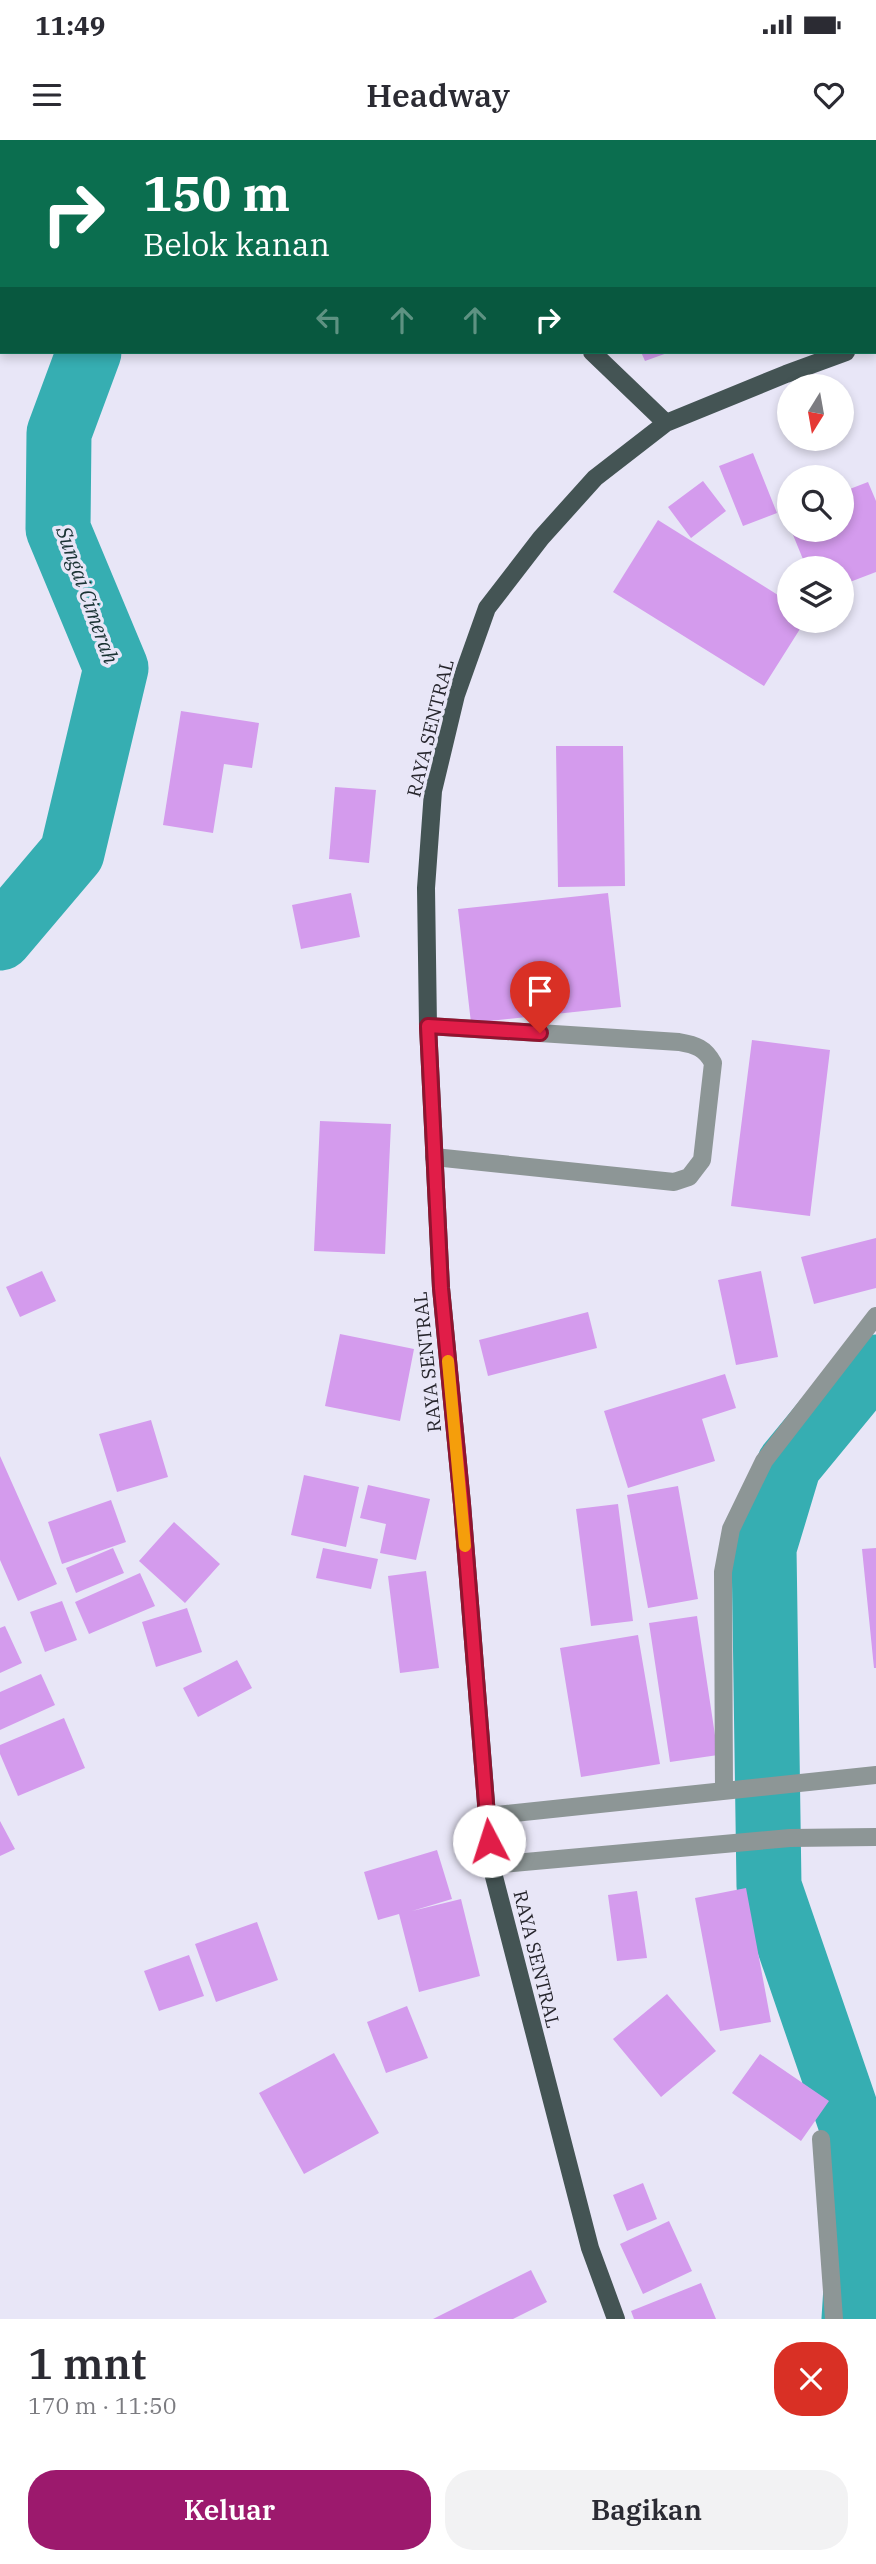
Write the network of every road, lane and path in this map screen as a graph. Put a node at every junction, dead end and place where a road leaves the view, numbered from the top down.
1 (594, 354) edge
2 (841, 354) edge
3 (666, 424) junction
4 (428, 1026) junction
5 (434, 1157) junction
6 (876, 1316) edge
7 (876, 1774) edge
8 (724, 1791) junction
9 (486, 1816) junction
10 (876, 1837) edge
11 (491, 1865) junction
12 (821, 2139) dead end
13 (615, 2319) edge
14 (834, 2319) edge

1 - 3 main road
2 - 3 main road, RAYA SENTRAL
3 - 4 main road, RAYA SENTRAL
4 - 5 main road, RAYA SENTRAL
4 - 5 street
5 - 9 main road, RAYA SENTRAL
6 - 8 street
7 - 8 street
8 - 9 street
9 - 11 main road, RAYA SENTRAL
10 - 11 street
11 - 13 main road, RAYA SENTRAL
12 - 14 street

